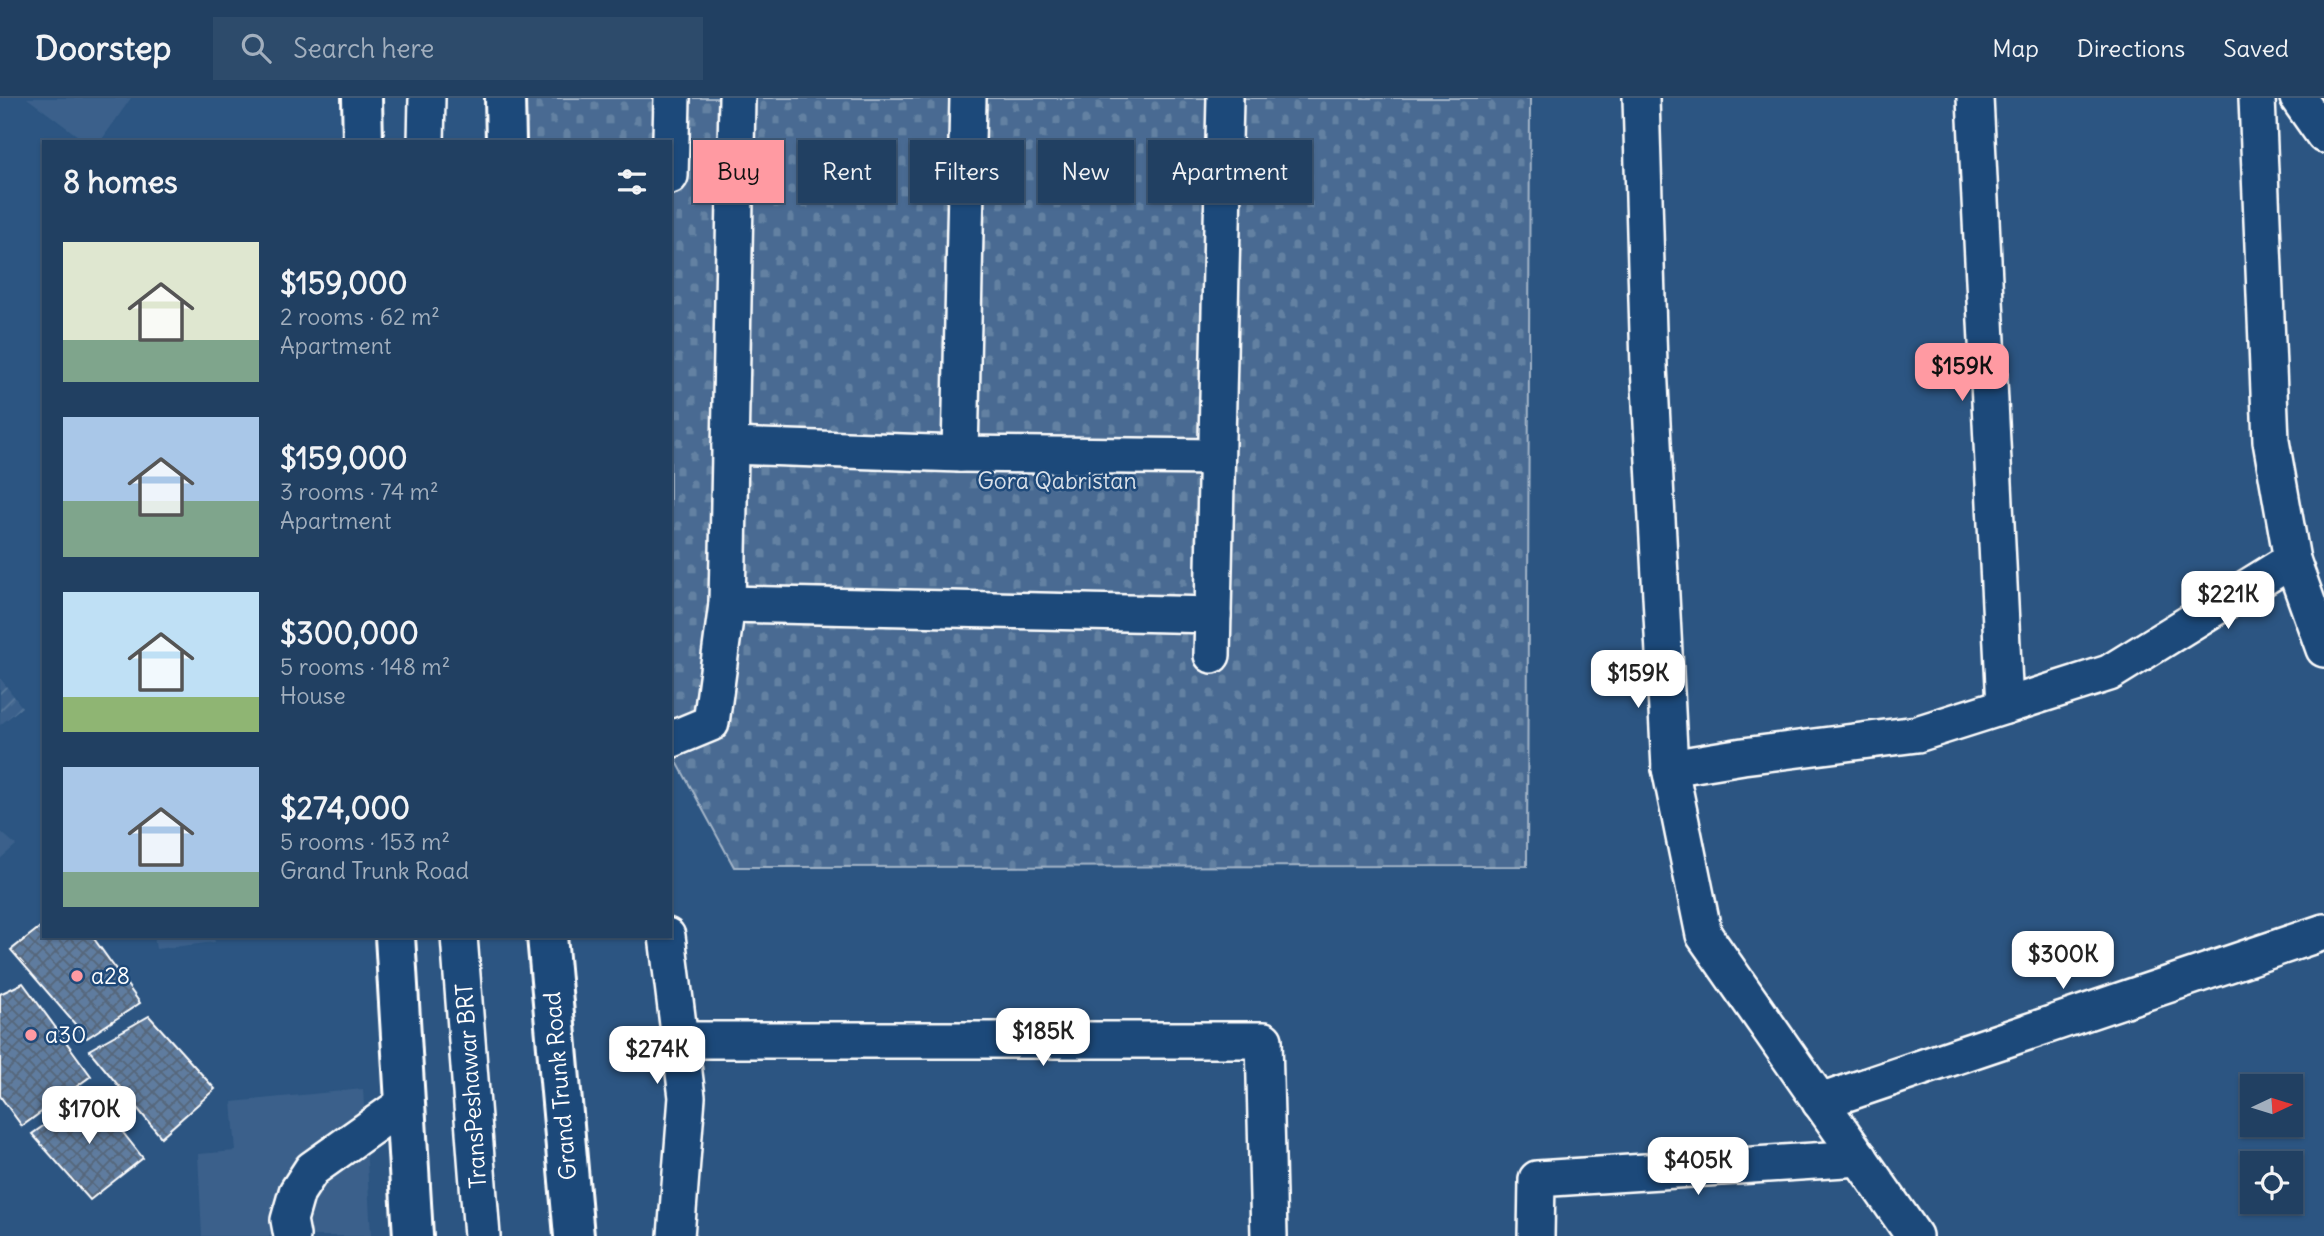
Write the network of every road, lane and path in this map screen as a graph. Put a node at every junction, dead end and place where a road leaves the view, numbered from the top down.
1 (362, 98) edge
2 (427, 98) edge
3 (505, 98) edge
4 (672, 98) edge
5 (737, 98) edge
6 (968, 98) edge
7 (1225, 98) edge
8 (1642, 98) edge
9 (1975, 98) edge
10 (2257, 98) edge
11 (2298, 98) edge
12 (2324, 135) edge
13 (363, 140) edge
14 (426, 140) edge
15 (506, 140) edge
16 (671, 140) edge
17 (730, 446) junction
18 (960, 454) junction
19 (1216, 457) junction
20 (2292, 561) junction
21 (727, 604) junction
22 (1213, 615) junction
23 (2324, 649) edge
24 (1212, 655) dead end
25 (2005, 706) junction
26 (672, 739) edge
27 (1670, 768) junction
28 (2324, 932) edge
29 (395, 938) edge
30 (459, 938) edge
31 (547, 938) edge
32 (667, 938) edge
33 (680, 1040) junction
34 (1820, 1102) junction
35 (405, 1103) junction
36 (1860, 1158) junction
37 (292, 1236) edge
38 (413, 1236) edge
39 (482, 1236) edge
40 (574, 1236) edge
41 (676, 1236) edge
42 (1269, 1236) edge
43 (1536, 1236) edge
44 (1914, 1236) edge

1 - 13 highway
2 - 14 street
3 - 15 highway
4 - 16 street
5 - 17 street
6 - 18 street
7 - 19 street
8 - 27 street
9 - 25 street
10 - 20 street
11 - 12 street
17 - 18 street
17 - 21 street
18 - 19 street
19 - 22 street
20 - 23 street
20 - 25 street
21 - 22 street
21 - 26 street
22 - 24 street
25 - 27 street
27 - 34 street
28 - 34 street
29 - 35 highway
30 - 39 street, TransPeshawar BRT
31 - 40 highway, Grand Trunk Road
32 - 33 street
33 - 41 street
33 - 42 street
34 - 36 street
35 - 37 street
35 - 38 highway
36 - 43 street
36 - 44 street

